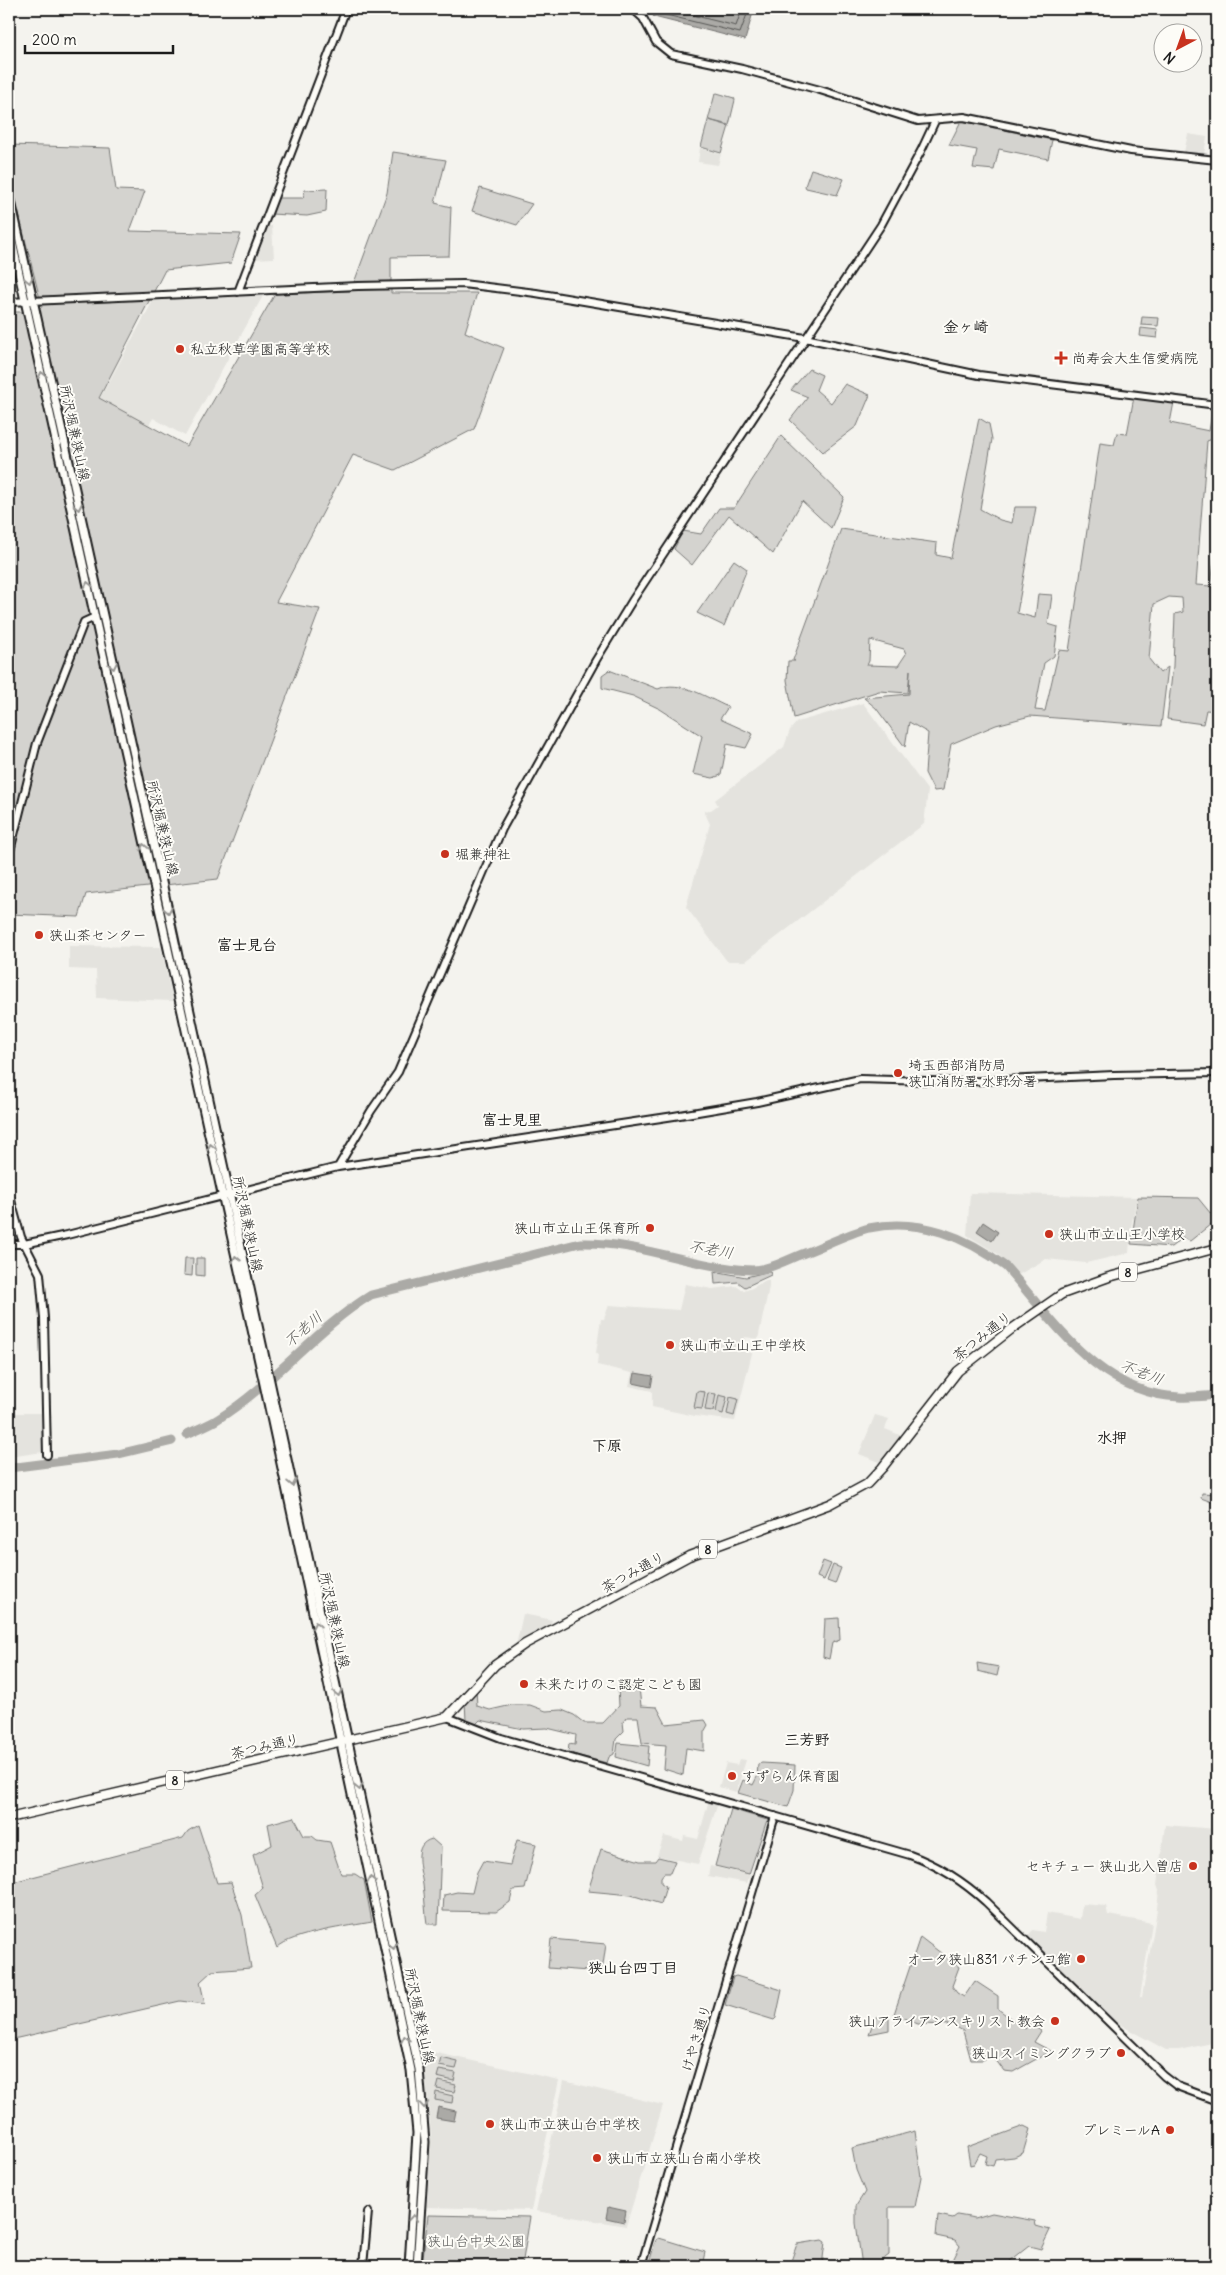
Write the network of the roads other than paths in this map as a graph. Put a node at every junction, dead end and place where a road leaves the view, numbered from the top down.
1 (346, 9) edge
2 (632, 9) edge
3 (935, 121) junction
4 (1217, 160) edge
5 (9, 192) edge
6 (9, 228) edge
7 (238, 292) junction
8 (25, 301) junction
9 (34, 301) junction
10 (9, 302) edge
11 (805, 338) junction
12 (1217, 405) edge
13 (95, 618) junction
14 (9, 855) edge
15 (1217, 1073) edge
16 (338, 1167) junction
17 (9, 1193) edge
18 (225, 1194) junction
19 (9, 1244) edge
20 (24, 1244) junction
21 (1217, 1248) edge
22 (47, 1455) dead end
23 (447, 1717) junction
24 (345, 1740) junction
25 (775, 1816) junction
26 (9, 1818) edge
27 (1217, 2101) edge
28 (368, 2212) dead end
29 (363, 2266) edge
30 (409, 2266) edge
31 (417, 2266) edge
32 (641, 2266) edge

1 - 7 street
2 - 3 street
3 - 4 street
3 - 11 street
5 -> 9 main road, 所沢堀兼狭山線
6 - 8 main road, 所沢堀兼狭山線
7 - 9 street
7 - 11 street
8 - 9 street
8 - 10 street
13 -> 8 main road, 所沢堀兼狭山線
9 -> 18 main road, 所沢堀兼狭山線
11 - 12 street
11 - 16 street
13 - 14 street
18 -> 13 main road, 所沢堀兼狭山線
15 - 16 street
16 - 18 street
17 - 20 street
18 - 20 street
18 - 24 main road, 所沢堀兼狭山線
19 - 20 street
20 - 22 street
21 - 23 main road, 茶つみ通り / 8
23 - 24 main road, 茶つみ通り / 8
23 - 25 street
24 - 26 main road, 茶つみ通り / 8
30 -> 24 main road, 所沢堀兼狭山線
24 -> 31 main road, 所沢堀兼狭山線
25 - 27 street
25 - 32 street, けやき通り
28 - 29 street

